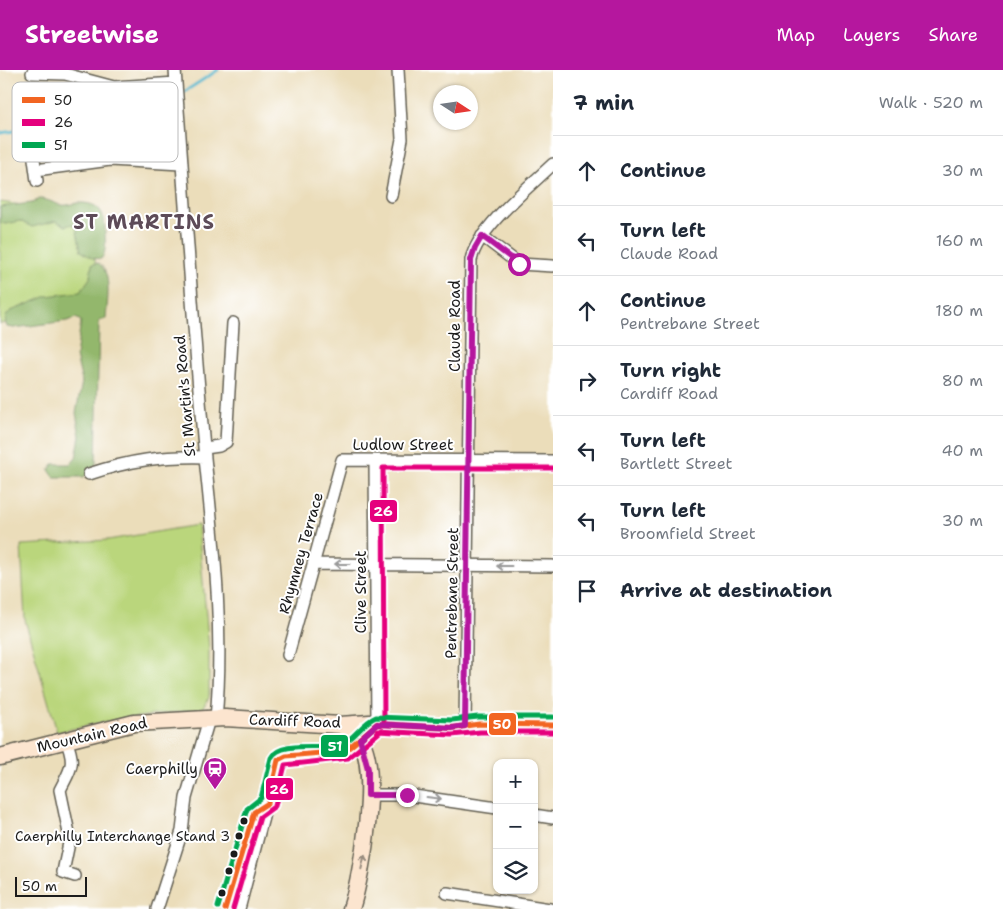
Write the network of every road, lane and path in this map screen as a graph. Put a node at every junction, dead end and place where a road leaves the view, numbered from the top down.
1 (398, 70) edge
2 (32, 73) dead end
3 (95, 82) edge
4 (178, 115) edge
5 (95, 162) edge
6 (146, 162) edge
7 (181, 164) junction
8 (553, 164) edge
9 (36, 170) dead end
10 (391, 196) dead end
11 (482, 236) junction
12 (553, 266) edge
13 (233, 323) dead end
14 (205, 452) junction
15 (342, 460) joint
16 (375, 461) junction
17 (468, 461) junction
18 (553, 461) edge
19 (89, 474) dead end
20 (313, 564) junction
21 (376, 564) junction
22 (468, 566) junction
23 (553, 566) edge
24 (288, 655) dead end
25 (212, 719) junction
26 (377, 724) junction
27 (340, 725) junction
28 (553, 725) edge
29 (465, 726) junction
30 (360, 739) junction
31 (66, 740) junction
32 (0, 757) edge
33 (368, 795) junction
34 (493, 807) edge
35 (538, 816) edge
36 (553, 818) edge
37 (75, 876) dead end
38 (447, 893) dead end
39 (157, 909) edge
40 (239, 909) edge
41 (350, 909) edge
42 (550, 909) edge

1 - 10 street
2 - 3 street
4 - 7 street, St Martin's Road
5 - 9 street
6 - 7 street
7 - 14 street, St Martin's Road
8 - 11 street, Claude Road
11 - 12 street
11 - 17 street, Claude Road
13 - 14 street
14 - 19 street
14 - 25 street, St Martin's Road
15 - 16 street, Ludlow Street
15 - 20 street, Rhymney Terrace
16 - 17 street, Ludlow Street
16 - 21 street, Clive Street
17 - 18 street, Ludlow Street
17 - 22 street, Pentrebane Street
21 -> 20 street
20 - 24 street, Rhymney Terrace
21 - 22 street
21 - 26 street, Clive Street
23 -> 22 street
22 - 29 street, Pentrebane Street
25 - 27 main road, Cardiff Road
25 - 31 main road, Mountain Road
25 - 39 street, St Martin's Road
26 - 27 main road, Cardiff Road
26 - 29 main road, Cardiff Road
26 - 30 main road
27 - 30 main road
28 - 29 main road, Cardiff Road
30 - 33 main road
30 - 40 street
31 - 32 main road, Mountain Road
31 - 37 street
33 -> 34 street
41 -> 33 main road
35 - 36 street
38 - 42 street

